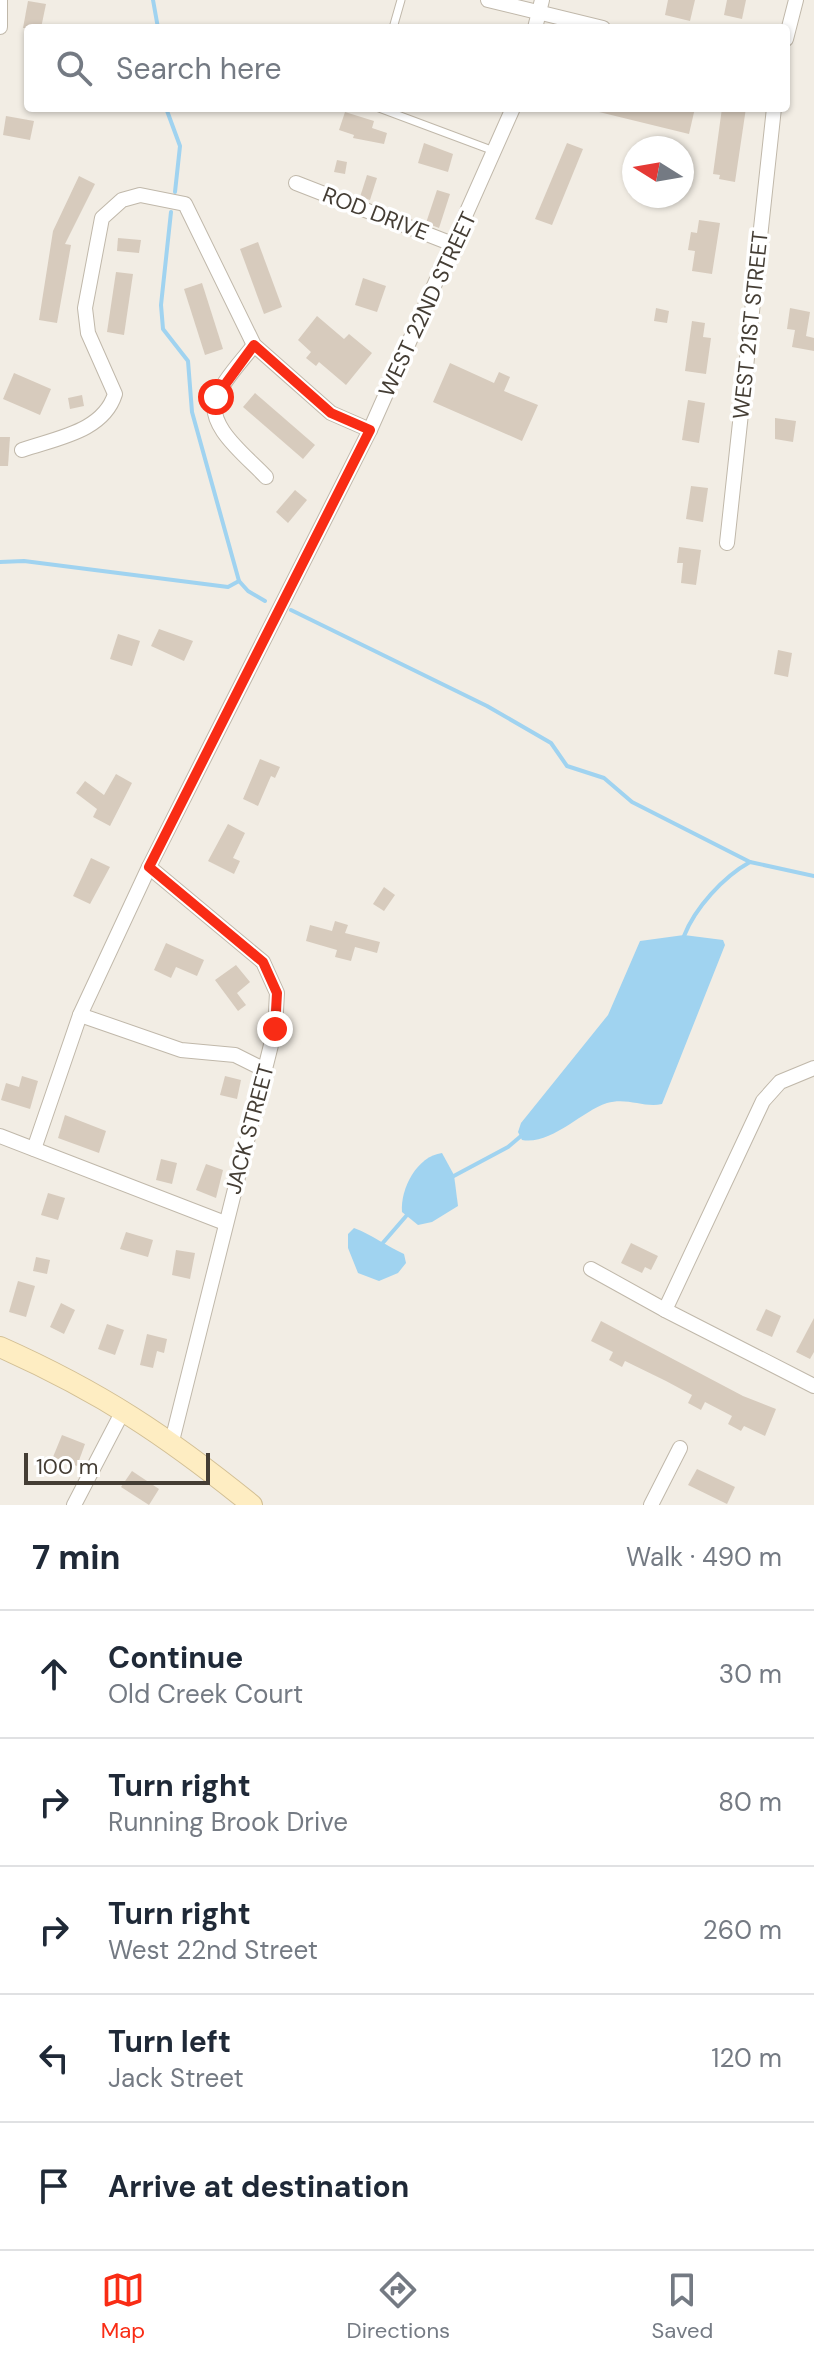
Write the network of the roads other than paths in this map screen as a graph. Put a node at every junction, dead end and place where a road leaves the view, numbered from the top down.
1 (0, 0) edge
2 (401, 0) edge
3 (488, 0) edge
4 (796, 0) edge
5 (540, 6) edge
6 (394, 24) edge
7 (592, 24) edge
8 (790, 24) edge
9 (0, 27) edge
10 (390, 112) edge
11 (511, 112) edge
12 (774, 112) edge
13 (496, 152) junction
14 (296, 183) dead end
15 (455, 245) junction
16 (254, 345) junction
17 (370, 430) junction
18 (22, 450) dead end
19 (266, 477) dead end
20 (727, 543) dead end
21 (149, 867) junction
22 (80, 1015) junction
23 (814, 1068) edge
24 (265, 1070) junction
25 (0, 1136) edge
26 (34, 1149) junction
27 (225, 1223) junction
28 (591, 1269) dead end
29 (665, 1310) junction
30 (0, 1347) edge
31 (814, 1386) edge
32 (124, 1409) junction
33 (172, 1441) junction
34 (680, 1448) dead end
35 (74, 1505) edge
36 (252, 1505) edge
37 (651, 1505) edge

1 - 9 street
2 - 6 lane
3 - 5 street
4 - 8 street
5 - 7 street
10 - 13 lane
11 - 13 street, WEST 22ND STREET
12 - 20 street, WEST 21ST STREET
13 - 15 street, WEST 22ND STREET
14 - 15 street, ROD DRIVE
15 - 17 street, WEST 22ND STREET
16 - 17 street
16 - 18 street
16 - 19 street
17 - 21 street, WEST 22ND STREET
21 - 22 street, WEST 22ND STREET
21 - 24 street, JACK STREET
22 - 24 street
22 - 26 street, WEST 22ND STREET
23 - 29 street
24 - 27 street, JACK STREET
25 - 26 street
26 - 27 street
27 - 33 street, JACK STREET
28 - 29 street
29 - 31 street
30 - 32 street
32 - 33 street
32 - 35 street
33 - 36 street
34 - 37 street

